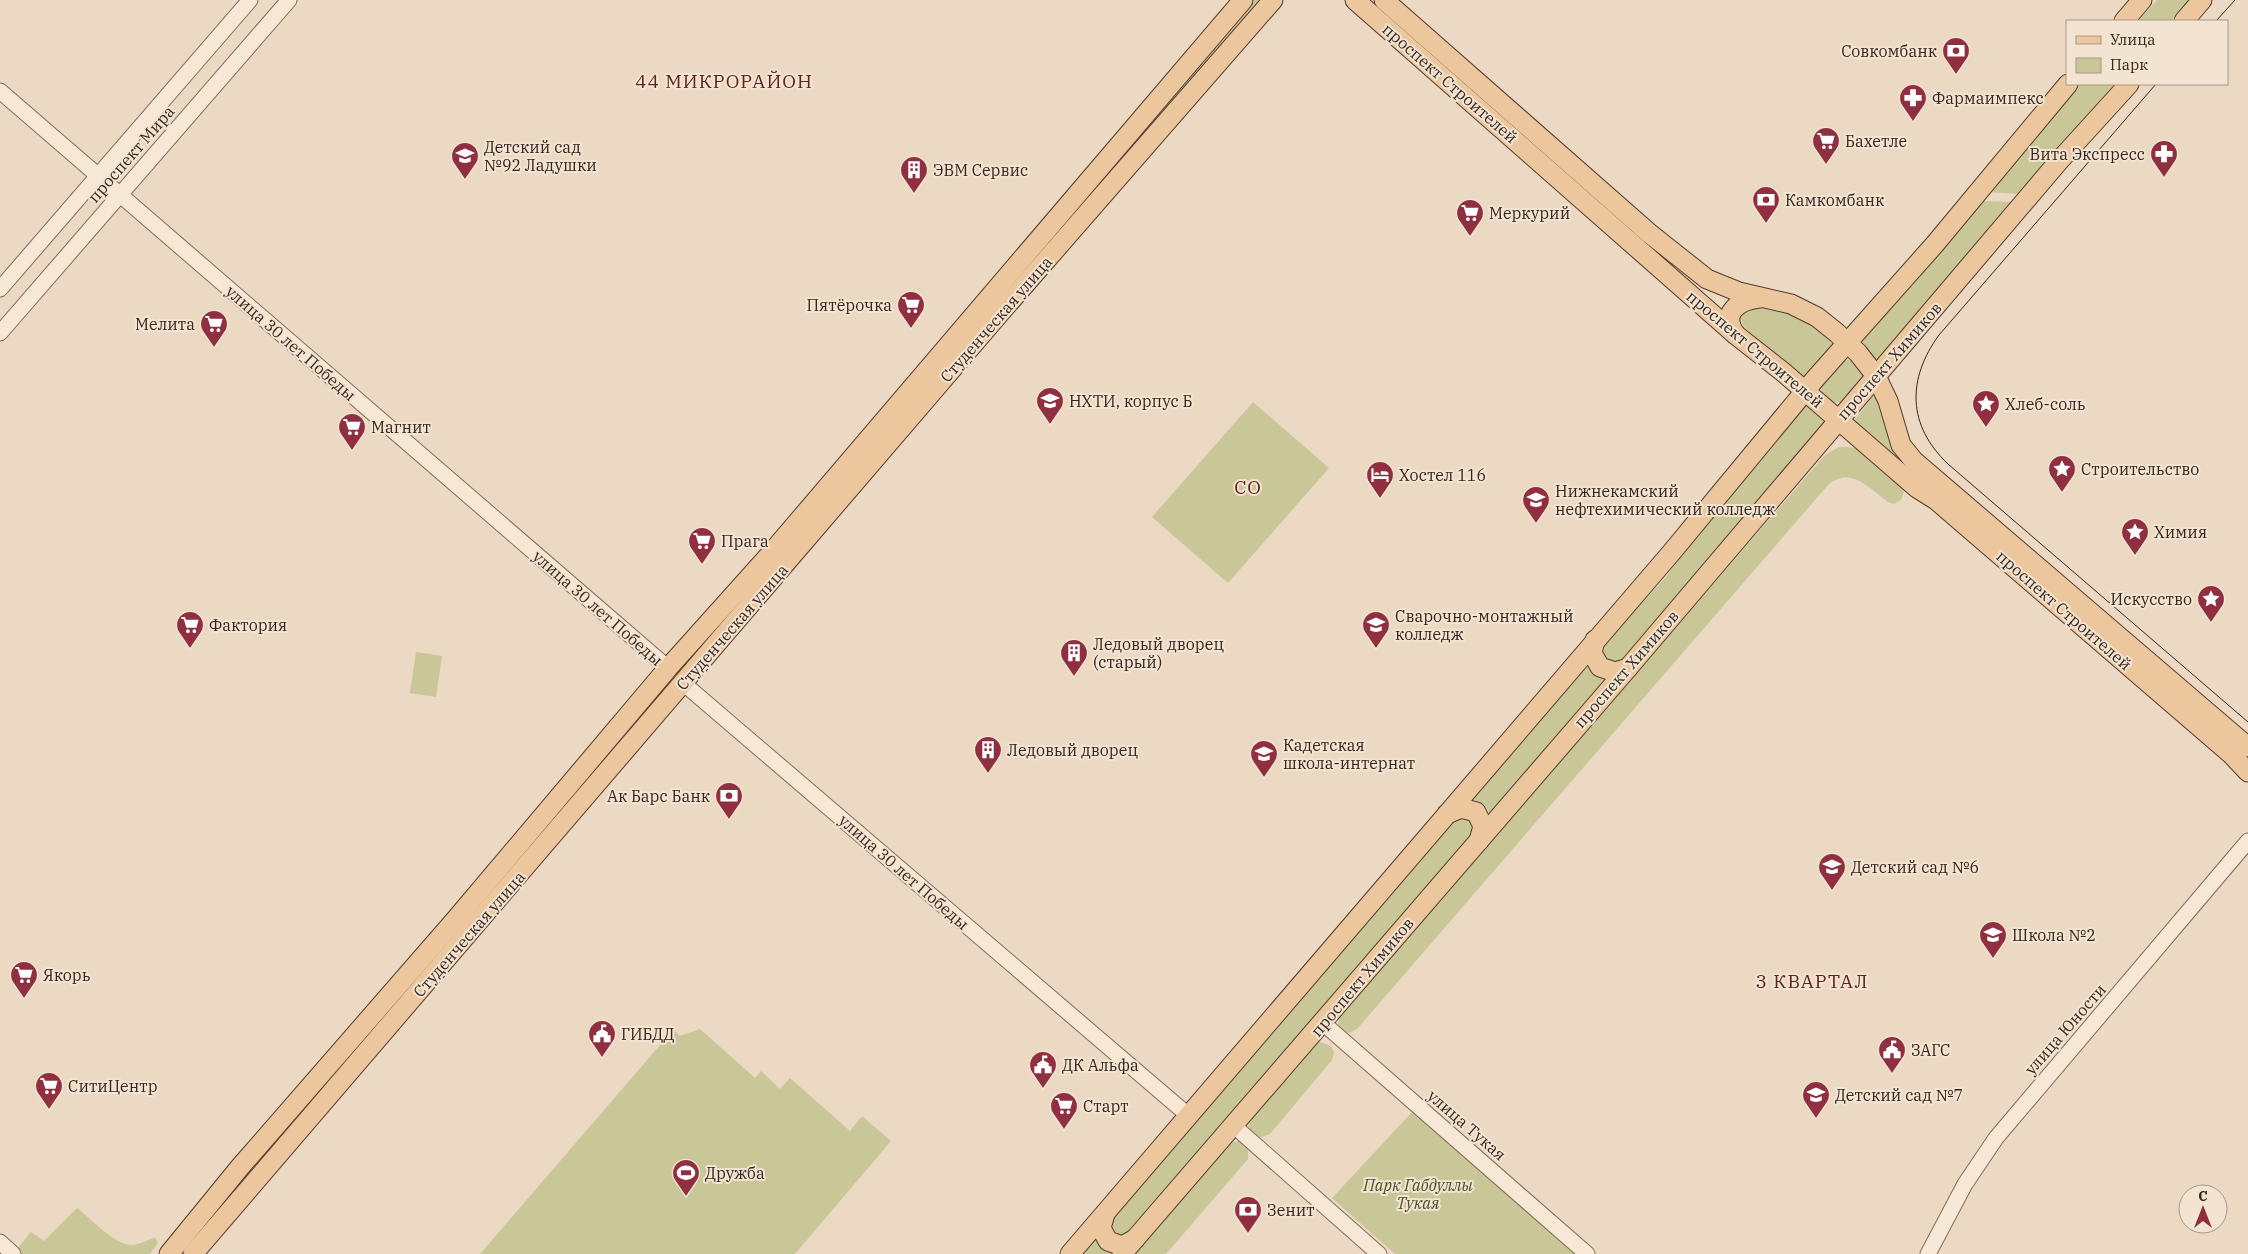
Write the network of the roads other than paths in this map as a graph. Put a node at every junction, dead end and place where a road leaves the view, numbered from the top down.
1 (250, 0) edge
2 (288, 0) edge
3 (1243, 0) edge
4 (1272, 0) edge
5 (1355, 0) edge
6 (1384, 0) edge
7 (2142, 0) edge
8 (2202, 0) edge
9 (2126, 20) edge
10 (2185, 20) edge
11 (2067, 85) edge
12 (2128, 85) edge
13 (0, 91) edge
14 (99, 176) junction
15 (119, 194) junction
16 (1707, 279) junction
17 (0, 289) edge
18 (1693, 298) junction
19 (1767, 298) junction
20 (992, 308) junction
21 (1817, 317) junction
22 (1870, 317) junction
23 (979, 324) junction
24 (0, 332) edge
25 (1736, 336) junction
26 (1848, 343) junction
27 (1876, 376) junction
28 (1805, 392) junction
29 (1839, 420) junction
30 (1595, 640) junction
31 (668, 668) junction
32 (1628, 668) junction
33 (684, 683) junction
34 (2248, 747) edge
35 (2248, 772) edge
36 (574, 782) junction
37 (590, 793) junction
38 (1447, 814) junction
39 (1479, 841) junction
40 (2248, 841) edge
41 (456, 919) junction
42 (471, 932) junction
43 (1323, 1022) junction
44 (1189, 1116) junction
45 (1234, 1126) junction
46 (1105, 1214) junction
47 (1135, 1238) junction
48 (0, 1242) edge
49 (13, 1254) edge
50 (168, 1254) edge
51 (193, 1254) edge
52 (1070, 1254) edge
53 (1122, 1254) edge
54 (1379, 1254) edge
55 (1587, 1254) edge
56 (1928, 1254) edge

1 - 14 street, проспект Мира
2 - 15 street, проспект Мира
3 - 20 main road, Студенческая улица
4 - 20 main road, Студенческая улица
5 - 18 main road, проспект Строителей
6 - 16 main road, проспект Строителей
7 - 9 main road
8 - 10 main road
11 - 22 main road
12 - 27 main road, проспект Химиков
13 - 14 street, улица 30 лет Победы
14 - 15 street, улица 30 лет Победы
14 - 17 street, проспект Мира
15 - 24 street, проспект Мира
15 - 31 street, улица 30 лет Победы
16 - 18 main road
16 - 19 main road, проспект Строителей
18 - 25 main road, проспект Строителей
19 - 21 main road, проспект Строителей
19 - 25 main road
20 - 23 main road, Студенческая улица
21 - 22 main road
21 - 26 main road, проспект Строителей
22 - 26 main road
23 - 31 main road, Студенческая улица
23 - 33 main road, Студенческая улица
25 - 28 main road, проспект Строителей
26 - 27 main road, проспект Строителей
26 - 28 main road
27 - 29 main road, проспект Химиков
27 - 34 main road, проспект Строителей
28 - 29 main road, проспект Строителей
28 - 30 main road
29 - 32 main road, проспект Химиков
29 - 35 main road, проспект Строителей
30 - 32 main road
30 - 38 main road
31 - 33 main road, улица 30 лет Победы
31 - 36 main road, Студенческая улица
32 - 39 main road, проспект Химиков
33 - 37 main road, Студенческая улица
33 - 44 street, улица 30 лет Победы
36 - 37 main road
36 - 41 main road, Студенческая улица
37 - 42 main road, Студенческая улица
38 - 39 main road
38 - 44 main road
39 - 43 main road, проспект Химиков
40 - 56 street, улица Юности
41 - 42 main road
41 - 50 main road, Студенческая улица
42 - 51 main road, Студенческая улица
43 - 45 main road, проспект Химиков
43 - 55 street, улица Тукая
44 - 46 main road
45 - 47 main road, проспект Химиков
45 - 54 street
46 - 47 main road
46 - 52 main road
47 - 53 main road, проспект Химиков
48 - 49 street

